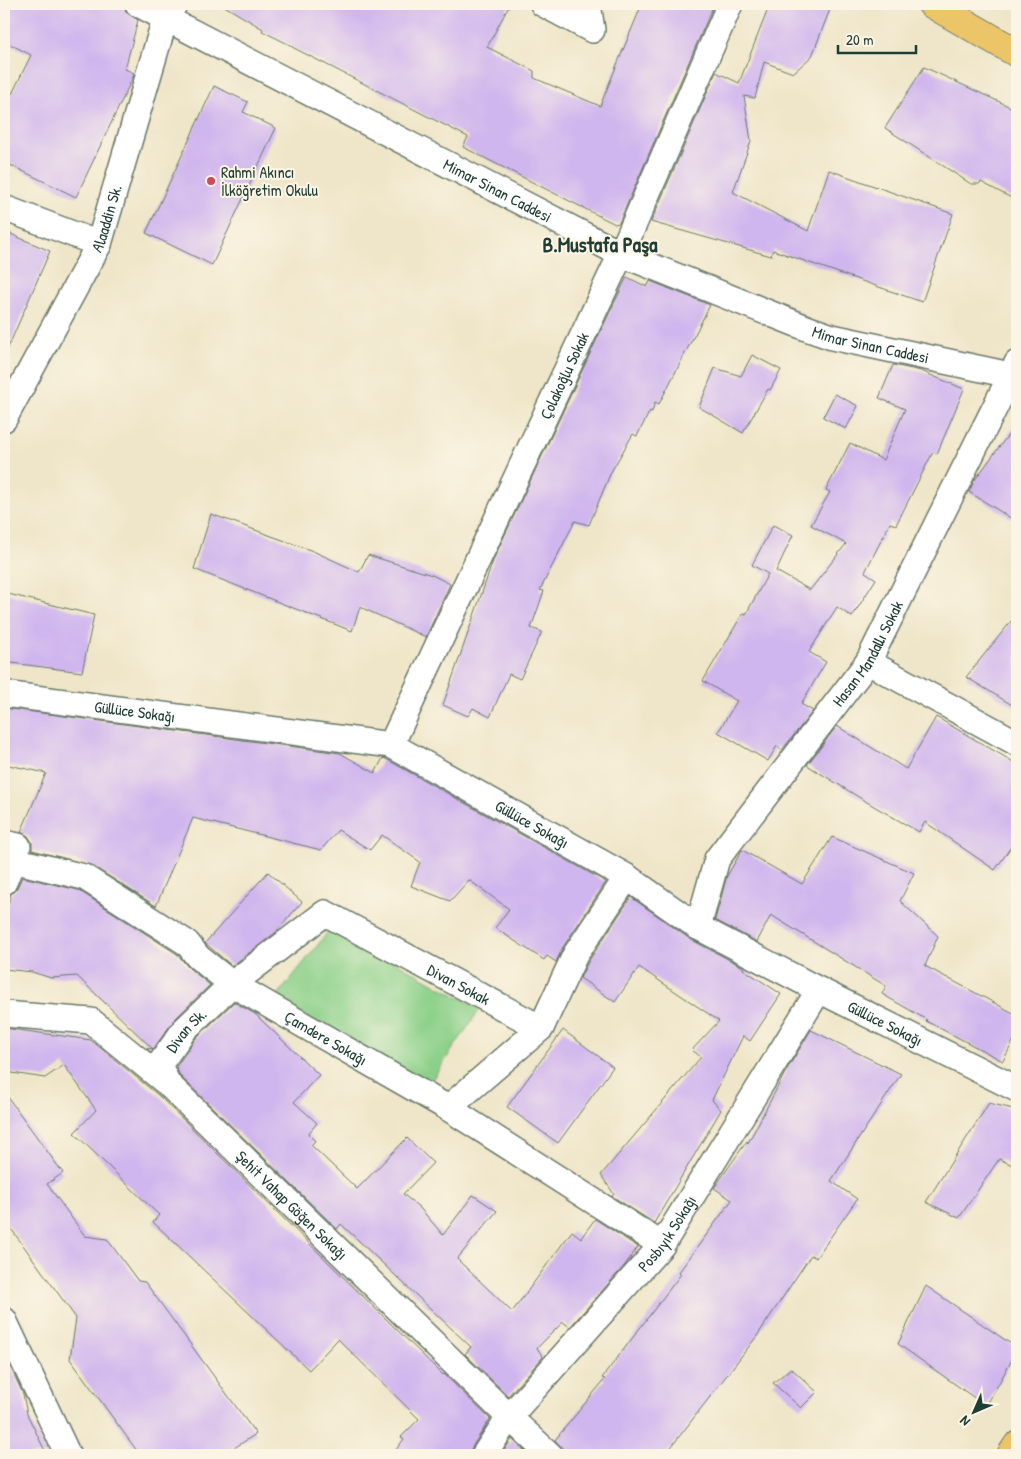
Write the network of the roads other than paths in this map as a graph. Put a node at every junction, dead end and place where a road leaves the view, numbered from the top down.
1 (138, 4) edge
2 (543, 4) edge
3 (588, 4) edge
4 (730, 4) edge
5 (932, 4) edge
6 (170, 11) edge
7 (1017, 53) edge
8 (4, 208) edge
9 (99, 244) junction
10 (621, 254) junction
11 (1015, 372) edge
12 (4, 419) edge
13 (868, 662) junction
14 (4, 694) edge
15 (1017, 743) edge
16 (391, 745) junction
17 (7, 862) edge
18 (627, 877) junction
19 (698, 927) junction
20 (232, 984) junction
21 (819, 990) junction
22 (4, 1014) edge
23 (541, 1028) junction
24 (168, 1084) junction
25 (1017, 1089) edge
26 (448, 1108) junction
27 (662, 1245) junction
28 (4, 1320) edge
29 (509, 1418) junction
30 (1017, 1446) edge
31 (68, 1455) edge
32 (484, 1455) edge
33 (550, 1455) edge
34 (1011, 1455) edge

1 - 6 street, Mimar Sinan Caddesi
2 - 3 street
4 - 10 street, Çolakoğlu Sokak
5 - 7 main road
6 - 9 street, Alaaddin Sk.
6 - 10 street, Mimar Sinan Caddesi
8 - 9 street
9 - 12 street, Alaaddin Sk.
10 - 11 street, Mimar Sinan Caddesi
10 - 16 street, Çolakoğlu Sokak
11 - 13 street, Hasan Mandallı Sokak
13 - 15 street
13 - 19 street, Hasan Mandallı Sokak
14 - 16 street, Güllüce Sokağı
16 - 18 street, Güllüce Sokağı
17 - 20 street, Çamdere Sokağı
18 - 19 street, Güllüce Sokağı
18 - 23 street
19 - 21 street, Güllüce Sokağı
20 - 23 street, Divan Sokak
20 - 24 street, Divan Sk.
20 - 26 street, Çamdere Sokağı
21 - 25 street, Güllüce Sokağı
21 - 27 street, Posbıyık Sokağı
22 - 24 street, Şehit Vahap Göğen Sokağı
23 - 26 street
24 - 29 street, Şehit Vahap Göğen Sokağı
26 - 27 street, Çamdere Sokağı
27 - 29 street, Posbıyık Sokağı
28 - 31 street
29 - 32 street, Posbıyık Sokağı
29 - 33 street, Şehit Vahap Göğen Sokağı
30 - 34 main road

